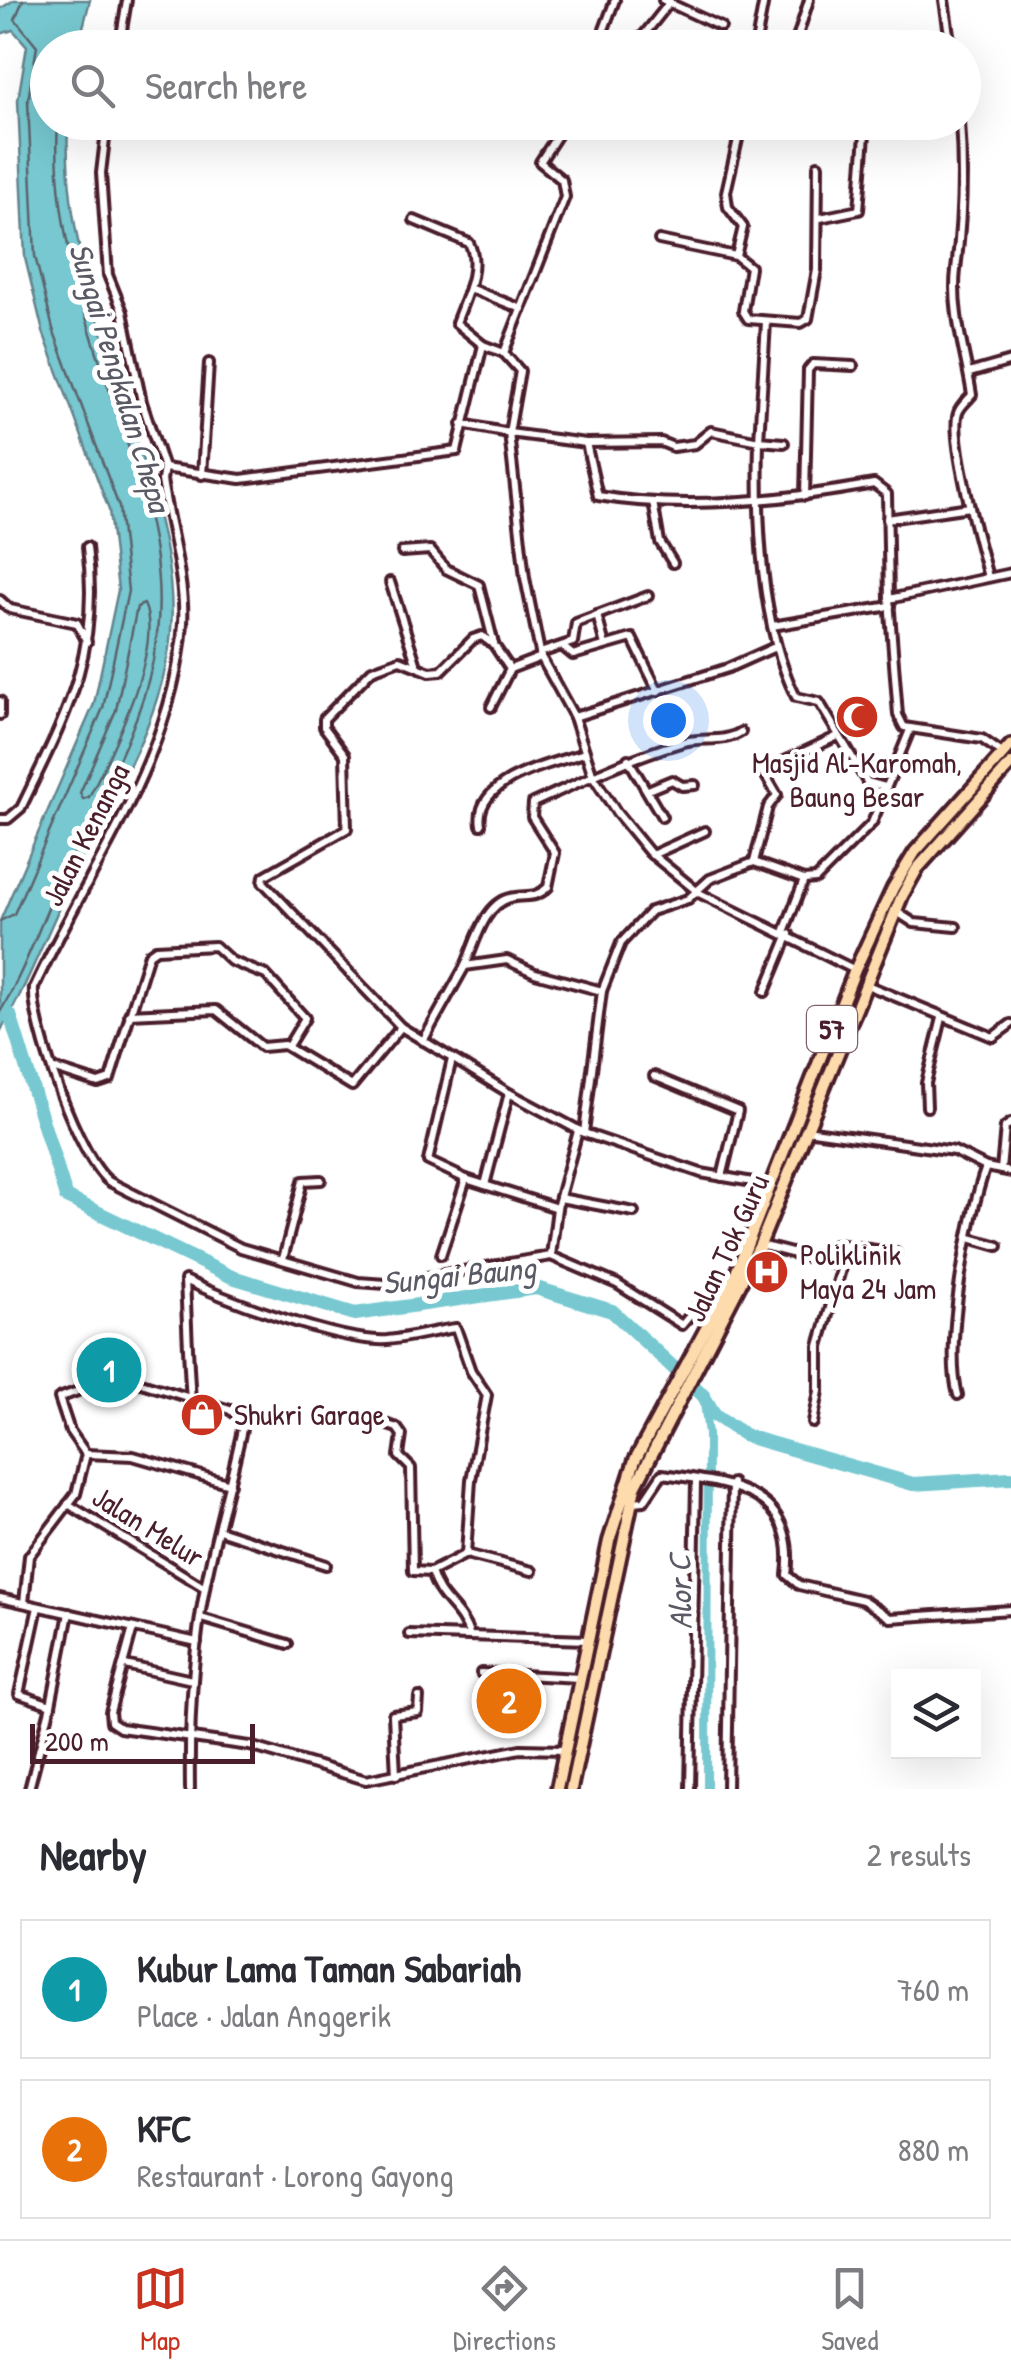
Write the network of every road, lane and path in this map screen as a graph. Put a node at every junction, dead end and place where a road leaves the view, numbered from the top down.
1 (127, 0) edge
2 (615, 0) edge
3 (764, 0) edge
4 (809, 0) edge
5 (944, 0) edge
6 (668, 1) edge
7 (721, 28) dead end
8 (123, 30) edge
9 (604, 30) edge
10 (646, 30) edge
11 (758, 30) edge
12 (800, 30) edge
13 (948, 30) edge
14 (105, 140) edge
15 (554, 140) edge
16 (737, 140) edge
17 (865, 140) edge
18 (961, 140) edge
19 (818, 165) dead end
20 (820, 218) junction
21 (414, 220) dead end
22 (659, 240) dead end
23 (736, 256) junction
24 (469, 288) junction
25 (522, 308) junction
26 (766, 322) junction
27 (483, 345) junction
28 (504, 353) junction
29 (1011, 362) edge
30 (209, 363) dead end
31 (854, 366) dead end
32 (968, 373) junction
33 (462, 424) junction
34 (509, 433) junction
35 (759, 441) junction
36 (586, 443) junction
37 (784, 443) dead end
38 (164, 468) junction
39 (202, 475) junction
40 (805, 496) junction
41 (761, 498) junction
42 (653, 502) junction
43 (970, 507) junction
44 (887, 520) junction
45 (87, 547) dead end
46 (402, 552) dead end
47 (673, 563) dead end
48 (1011, 573) edge
49 (988, 576) junction
50 (390, 582) dead end
51 (648, 596) dead end
52 (0, 600) edge
53 (889, 602) junction
54 (597, 616) junction
55 (772, 626) junction
56 (88, 644) junction
57 (494, 645) junction
58 (605, 645) junction
59 (562, 646) junction
60 (775, 647) junction
61 (540, 655) junction
62 (416, 663) junction
63 (510, 669) junction
64 (658, 691) junction
65 (0, 701) edge
66 (491, 707) dead end
67 (0, 715) edge
68 (574, 717) junction
69 (910, 730) junction
70 (741, 732) dead end
71 (838, 736) junction
72 (1007, 749) edge
73 (586, 754) junction
74 (628, 758) junction
75 (1011, 764) edge
76 (593, 776) junction
77 (695, 785) dead end
78 (886, 786) junction
79 (648, 790) junction
80 (662, 817) dead end
81 (0, 819) edge
82 (481, 825) dead end
83 (705, 832) dead end
84 (652, 855) junction
85 (754, 862) junction
86 (804, 880) junction
87 (699, 893) junction
88 (896, 912) junction
89 (956, 926) dead end
90 (786, 933) junction
91 (465, 966) junction
92 (855, 970) junction
93 (866, 984) junction
94 (602, 991) junction
95 (764, 992) dead end
96 (844, 1000) junction
97 (857, 1005) junction
98 (129, 1014) junction
99 (942, 1018) junction
100 (1011, 1024) edge
101 (401, 1027) junction
102 (423, 1041) junction
103 (288, 1046) junction
104 (452, 1059) junction
105 (55, 1069) junction
106 (654, 1076) dead end
107 (509, 1093) junction
108 (927, 1107) dead end
109 (1011, 1123) edge
110 (806, 1130) junction
111 (581, 1132) junction
112 (986, 1167) junction
113 (1002, 1170) junction
114 (1011, 1172) edge
115 (722, 1177) junction
116 (466, 1179) junction
117 (321, 1180) dead end
118 (485, 1186) junction
119 (773, 1186) junction
120 (560, 1198) junction
121 (557, 1208) junction
122 (634, 1212) dead end
123 (970, 1238) junction
124 (760, 1245) junction
125 (998, 1246) dead end
126 (896, 1252) dead end
127 (441, 1255) dead end
128 (551, 1256) junction
129 (283, 1259) junction
130 (821, 1260) junction
131 (725, 1294) junction
132 (958, 1395) dead end
133 (192, 1400) junction
134 (361, 1416) dead end
135 (813, 1423) dead end
136 (86, 1454) junction
137 (698, 1482) junction
138 (728, 1483) junction
139 (230, 1484) junction
140 (630, 1502) junction
141 (68, 1504) junction
142 (219, 1530) junction
143 (466, 1554) junction
144 (326, 1566) dead end
145 (532, 1570) dead end
146 (432, 1572) junction
147 (205, 1588) junction
148 (2, 1598) edge
149 (24, 1604) junction
150 (38, 1606) junction
151 (1011, 1610) edge
152 (0, 1611) edge
153 (70, 1613) junction
154 (201, 1618) junction
155 (133, 1628) junction
156 (409, 1634) dead end
157 (470, 1636) junction
158 (590, 1640) junction
159 (197, 1642) junction
160 (288, 1644) dead end
161 (124, 1666) junction
162 (481, 1673) dead end
163 (582, 1678) junction
164 (192, 1680) junction
165 (419, 1697) dead end
166 (51, 1705) junction
167 (189, 1736) junction
168 (566, 1751) junction
169 (396, 1775) junction
170 (560, 1775) junction
171 (574, 1776) junction
172 (365, 1785) edge
173 (29, 1789) edge
174 (190, 1789) edge
175 (557, 1789) edge
176 (570, 1789) edge
177 (690, 1789) edge
178 (726, 1789) edge

1 - 8 street
2 - 9 street
3 - 11 street
4 - 12 street
5 - 13 street
6 - 7 street
6 - 10 street
14 - 38 street, Jalan Kenanga
15 - 25 street
16 - 23 street
17 - 20 street
18 - 32 street
19 - 20 street
20 - 26 street
21 - 24 street
22 - 23 street
23 - 26 street
24 - 25 street
24 - 27 street
25 - 28 street
26 - 35 street
27 - 28 street
27 - 33 street
28 - 34 street
29 - 32 street
30 - 39 street
31 - 40 street
32 - 43 street
33 - 34 street
33 - 39 street
34 - 36 street
34 - 61 street
35 - 36 street
35 - 37 street
35 - 41 street
36 - 42 street
38 - 39 street
38 - 105 street, Jalan Kenanga
40 - 41 street
40 - 44 street
41 - 42 street
41 - 55 street
42 - 47 street
43 - 44 street
43 - 49 street
44 - 53 street
45 - 56 street
46 - 57 street
48 - 49 street
49 - 53 street
50 - 62 street
51 - 54 street
52 - 56 street
53 - 55 street
53 - 69 street
54 - 58 street
54 - 59 street
55 - 60 street
56 - 81 street
57 - 62 street
57 - 63 street
58 - 59 street
58 - 64 street
59 - 61 street
60 - 64 street
60 - 71 street
61 - 63 street
61 - 68 street
62 - 101 street
63 - 66 street
64 - 68 street
65 - 67 street
68 - 73 street
69 - 72 street
69 - 78 street
70 - 74 street
71 - 78 street
71 - 85 street
72 - 92 main road, Jalan Tok Guru / 57
73 - 76 street
73 - 82 street
74 - 76 street
74 - 79 street
75 - 88 main road, Jalan Tok Guru / 57
76 - 84 street
76 - 91 street
77 - 79 street
78 - 86 street
79 - 80 street
83 - 84 street
84 - 87 street
85 - 86 street
85 - 87 street
86 - 90 street
87 - 90 street
87 - 94 street
88 - 89 street
88 - 93 main road, Jalan Tok Guru / 57
90 - 92 street
90 - 95 street
91 - 94 street
91 - 102 street
92 - 96 main road, Jalan Tok Guru / 57
93 - 97 main road, Jalan Tok Guru / 57
93 - 99 street
94 - 111 street
96 - 97 main road
96 - 119 main road, Jalan Tok Guru / 57
97 - 110 main road, Jalan Tok Guru / 57
98 - 103 street
98 - 103 street
98 - 105 street
99 - 100 street
99 - 108 street
101 - 102 street
101 - 103 street
102 - 104 street
104 - 107 street
104 - 116 street
105 - 129 street, Jalan Kenanga
106 - 115 street
107 - 111 street
107 - 118 street
109 - 113 street
110 - 112 street
110 - 124 main road, Jalan Tok Guru / 57
111 - 115 street
111 - 120 street
112 - 113 street
112 - 123 street
113 - 114 street
115 - 119 street
116 - 118 street
116 - 127 street
117 - 129 street
118 - 121 street
119 - 131 main road, Jalan Tok Guru / 57
120 - 121 street
120 - 122 street
121 - 128 street
123 - 125 street
123 - 132 street
124 - 130 street
124 - 140 main road, Jalan Tok Guru / 57
126 - 130 street
128 - 129 street, Jalan Kenanga
128 - 131 street
130 - 135 street
131 - 158 main road, Jalan Tok Guru / 57
133 - 136 street
133 - 139 street
133 - 143 street
134 - 146 street
136 - 139 street
136 - 141 street
137 - 138 street
137 - 140 street
137 - 177 street
138 - 151 street
138 - 178 street
139 - 142 street
140 - 171 main road, Jalan Tok Guru / 57
141 - 147 street, Jalan Melur
141 - 149 street
142 - 144 street
142 - 147 street
143 - 145 street
143 - 146 street
146 - 157 street
147 - 154 street
148 - 149 street
148 - 152 street
149 - 150 street
150 - 153 street
150 - 166 street
153 - 155 street
153 - 166 street
154 - 159 street
154 - 160 street
155 - 159 street
155 - 161 street
156 - 157 street
157 - 158 street
158 - 163 main road, Jalan Tok Guru / 57
159 - 164 street
161 - 164 street
161 - 167 street
162 - 163 street
163 - 168 main road, Jalan Tok Guru / 57
164 - 167 street
165 - 169 street
166 - 173 street
167 - 172 street
167 - 174 street
168 - 169 street
168 - 170 main road, 57
169 - 172 street
170 - 171 main road
170 - 175 main road, 57
171 - 176 main road, Jalan Tok Guru / 57

